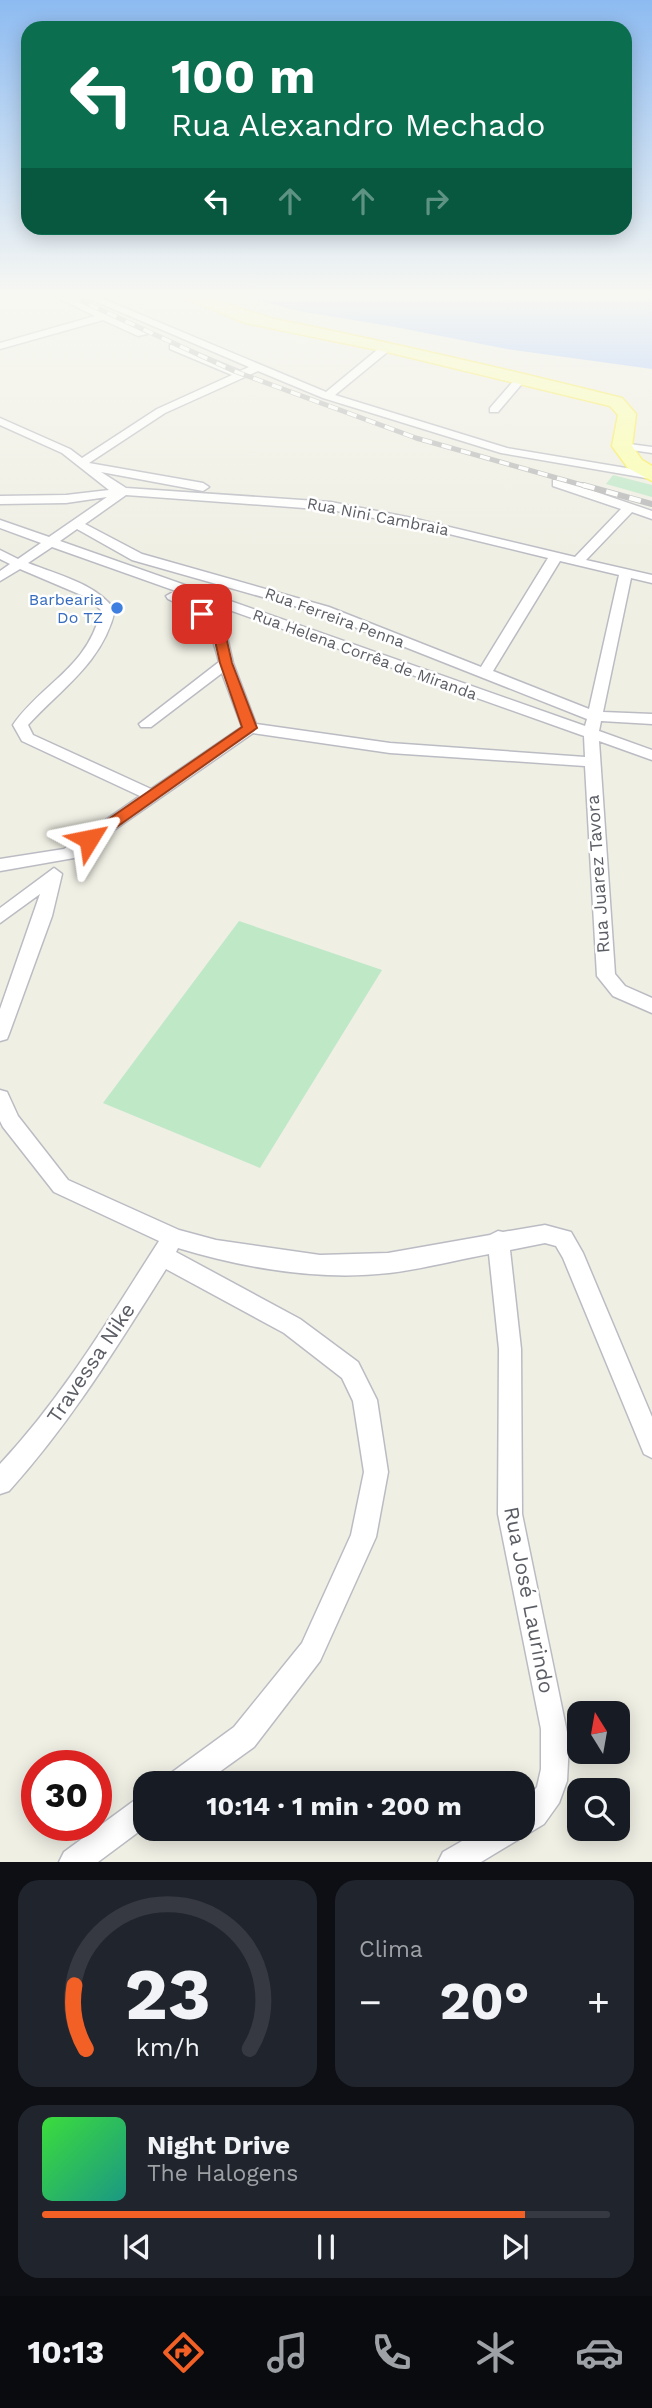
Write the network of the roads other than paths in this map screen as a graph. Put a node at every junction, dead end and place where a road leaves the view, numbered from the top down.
1 (219, 383) edge
2 (294, 383) edge
3 (343, 383) edge
4 (518, 383) edge
5 (538, 383) edge
6 (327, 396) junction
7 (494, 410) dead end
8 (0, 421) edge
9 (622, 446) junction
10 (652, 450) edge
11 (83, 464) junction
12 (646, 467) edge
13 (557, 483) dead end
14 (207, 488) dead end
15 (124, 491) junction
16 (0, 500) edge
17 (628, 509) junction
18 (652, 514) edge
19 (0, 524) edge
20 (76, 524) junction
21 (53, 542) junction
22 (0, 554) edge
23 (557, 555) junction
24 (579, 560) junction
25 (16, 565) junction
26 (132, 570) junction
27 (626, 573) junction
28 (0, 577) edge
29 (652, 579) edge
30 (226, 663) junction
31 (484, 674) junction
32 (593, 716) junction
33 (652, 719) edge
34 (146, 724) dead end
35 (250, 728) junction
36 (591, 734) junction
37 (652, 755) edge
38 (591, 762) junction
39 (151, 795) junction
40 (68, 854) junction
41 (0, 864) edge
42 (53, 876) junction
43 (0, 917) edge
44 (652, 1006) edge
45 (0, 1034) edge
46 (0, 1098) edge
47 (498, 1240) junction
48 (168, 1246) junction
49 (652, 1446) edge
50 (0, 1482) edge
51 (197, 1771) edge
52 (535, 1815) edge
53 (133, 1819) edge
54 (490, 1841) edge
55 (74, 1862) edge
56 (453, 1862) edge

1 - 11 street
2 - 6 street
3 - 6 street
4 - 7 street
5 - 9 main road
6 - 12 street
8 - 11 street
9 - 10 street
9 - 12 main road
11 - 14 street
11 - 15 street
13 - 17 street
15 - 16 street, Rua Nini Cambraia
15 - 20 street
15 - 23 street, Rua Nini Cambraia
17 - 18 street
17 - 24 street
19 - 21 street, Rua Helena Corrêa de Miranda
20 - 21 street
20 - 31 street, Rua Ferreira Penna
21 - 25 street
21 - 26 street, Rua Helena Corrêa de Miranda
22 - 25 street
23 - 24 street, Rua Nini Cambraia
23 - 31 street
24 - 27 street, Rua Nini Cambraia
25 - 28 street
25 - 39 street
26 - 30 street
26 - 36 street, Rua Helena Corrêa de Miranda
27 - 29 street, Rua Nini Cambraia
27 - 32 street, Rua Juarez Tavora
30 - 34 street
30 - 35 street
31 - 32 street, Rua Ferreira Penna
32 - 33 street, Rua Ferreira Penna
32 - 36 street, Rua Juarez Tavora
35 - 38 street
35 - 39 street
36 - 37 street, Rua Helena Corrêa de Miranda
36 - 38 street, Rua Juarez Tavora
38 - 44 street, Rua Juarez Tavora
39 - 40 street
40 - 41 street
40 - 42 street
42 - 43 street
42 - 45 street
46 - 48 street
47 - 48 street
47 - 49 street
47 - 52 street, Rua José Laurindo
48 - 50 street, Travessa Nike
48 - 51 street
53 - 55 street
54 - 56 street

